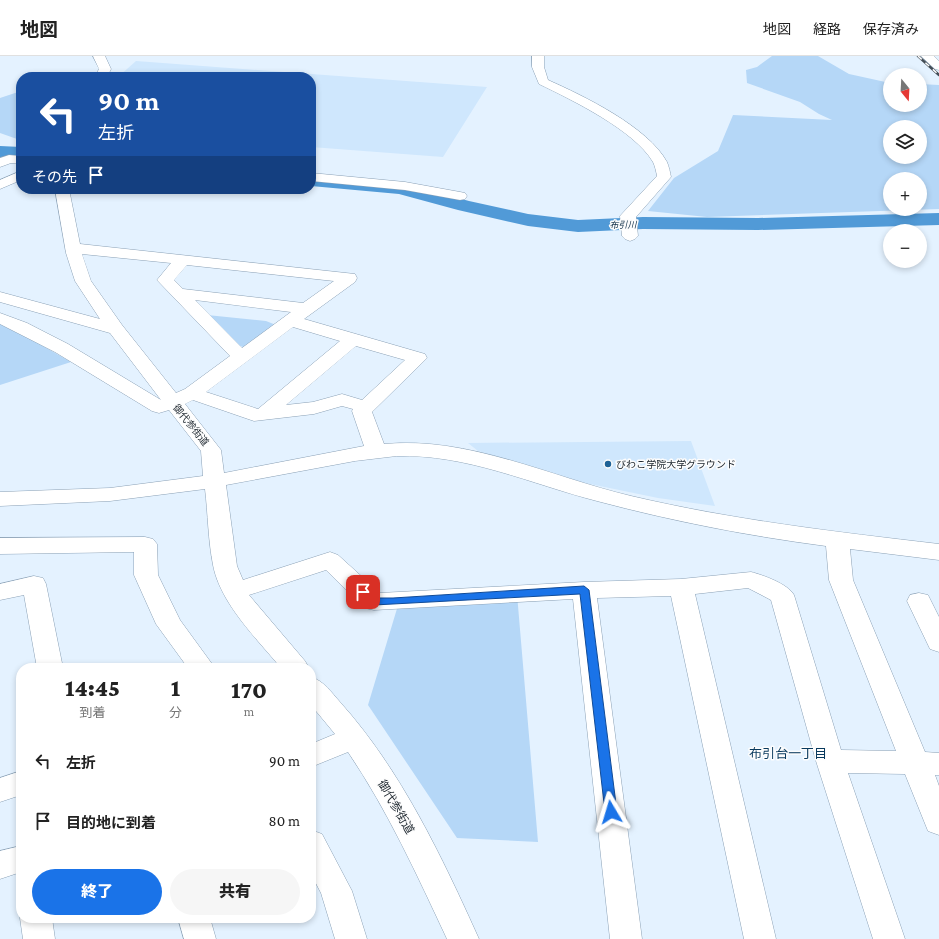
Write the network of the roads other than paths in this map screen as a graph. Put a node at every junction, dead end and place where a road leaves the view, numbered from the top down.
1 (99, 56) edge
2 (538, 56) edge
3 (926, 56) edge
4 (939, 67) edge
5 (104, 72) edge
6 (16, 160) edge
7 (0, 163) edge
8 (16, 177) edge
9 (316, 178) edge
10 (0, 185) edge
11 (63, 194) edge
12 (460, 196) dead end
13 (629, 228) dead end
14 (73, 248) junction
15 (182, 261) junction
16 (178, 293) junction
17 (0, 297) edge
18 (306, 309) junction
19 (0, 318) edge
20 (291, 321) junction
21 (116, 329) junction
22 (353, 339) junction
23 (241, 357) junction
24 (192, 393) junction
25 (173, 402) junction
26 (366, 407) junction
27 (265, 414) junction
28 (376, 450) junction
29 (216, 481) junction
30 (0, 499) edge
31 (837, 540) junction
32 (0, 546) edge
33 (939, 552) edge
34 (680, 587) junction
35 (584, 590) junction
36 (234, 591) junction
37 (0, 592) edge
38 (939, 604) edge
39 (939, 643) edge
40 (49, 663) edge
41 (198, 663) edge
42 (292, 663) edge
43 (316, 693) edge
44 (353, 738) junction
45 (316, 754) edge
46 (830, 761) junction
47 (927, 763) edge
48 (16, 785) edge
49 (0, 790) edge
50 (939, 822) edge
51 (316, 853) edge
52 (16, 860) edge
53 (0, 865) edge
54 (37, 923) edge
55 (195, 923) edge
56 (39, 939) edge
57 (200, 939) edge
58 (351, 939) edge
59 (463, 939) edge
60 (626, 939) edge
61 (760, 939) edge
62 (889, 939) edge

1 - 5 street
2 - 13 street
3 - 4 street
6 - 7 street
8 - 10 street
9 - 12 street
11 - 14 street, 御代参街道
14 - 15 street
14 - 21 street, 御代参街道
15 - 16 street
15 - 18 street
16 - 18 street
16 - 23 street
17 - 21 street
18 - 20 street
19 - 25 street
20 - 22 street
20 - 23 street
21 - 25 street, 御代参街道
22 - 26 street
22 - 27 street
23 - 24 street
24 - 25 street
24 - 27 street
25 - 29 street, 御代参街道
26 - 27 street
26 - 28 street
28 - 29 street
28 - 31 street
29 - 30 street
29 - 36 street, 御代参街道
31 - 33 street
31 - 47 street
32 - 41 street
34 - 35 street
34 - 46 street
34 - 61 street
35 - 36 street
35 - 60 street
36 - 42 street, 御代参街道
37 - 40 street
38 - 39 street
43 - 44 street, 御代参街道
44 - 45 street
44 - 59 street, 御代参街道
46 - 47 street
46 - 62 street
47 - 50 street
48 - 49 street
51 - 58 street
52 - 53 street
54 - 56 street
55 - 57 street

